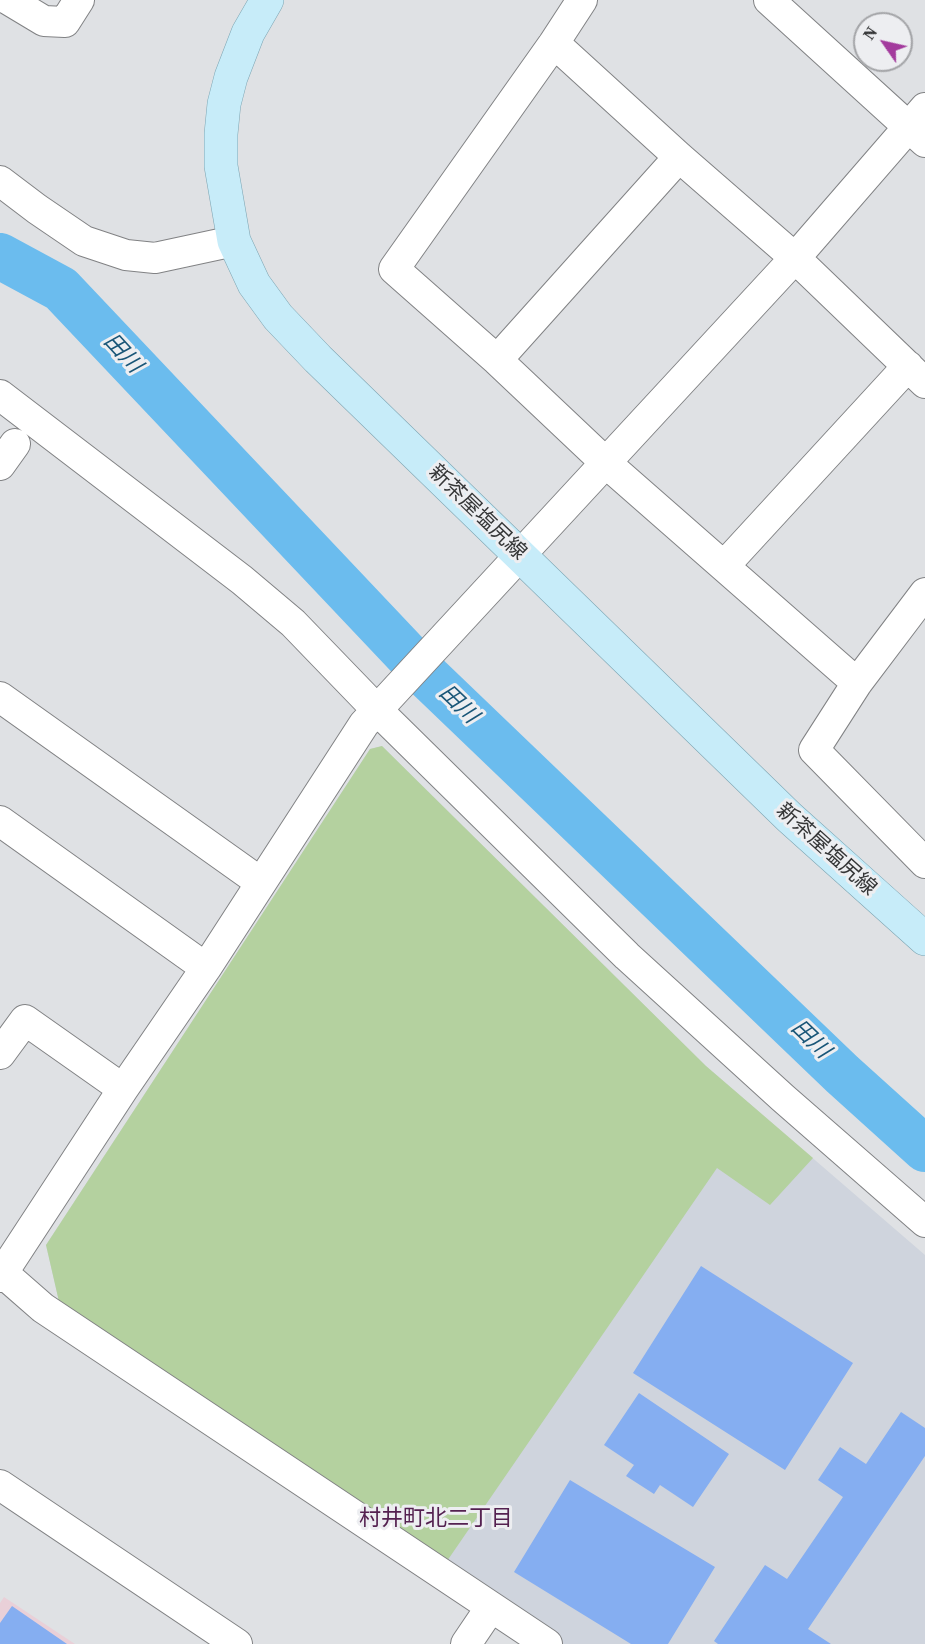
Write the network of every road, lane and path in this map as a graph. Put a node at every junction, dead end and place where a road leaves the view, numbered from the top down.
1 (9, 0) edge
2 (79, 0) edge
3 (267, 0) edge
4 (582, 0) edge
5 (770, 0) edge
6 (554, 43) junction
7 (919, 126) edge
8 (679, 157) junction
9 (0, 181) edge
10 (234, 241) junction
11 (795, 258) junction
12 (497, 360) junction
13 (916, 374) edge
14 (0, 395) edge
15 (606, 463) junction
16 (520, 555) junction
17 (724, 566) junction
18 (925, 592) edge
19 (857, 683) junction
20 (0, 697) edge
21 (384, 703) junction
22 (0, 821) edge
23 (925, 863) edge
24 (260, 882) junction
25 (925, 939) edge
26 (206, 968) junction
27 (0, 1054) edge
28 (123, 1089) junction
29 (925, 1221) edge
30 (3, 1268) edge
31 (0, 1485) edge
32 (491, 1607) junction
33 (237, 1644) edge
34 (466, 1644) edge
35 (547, 1644) edge

1 - 2 street
3 - 10 main road, 新茶屋塩尻線
4 - 6 street
5 - 7 street
6 - 8 street
6 - 12 street
7 - 11 street
8 - 11 street
8 - 12 street
9 - 10 street
10 - 16 main road, 新茶屋塩尻線
11 - 13 street
11 - 15 street
12 - 15 street
13 - 17 street
14 - 21 street
15 - 16 street
15 - 17 street
16 - 21 street
16 - 25 main road, 新茶屋塩尻線
17 - 19 street
18 - 19 street
19 - 23 street
20 - 24 street
21 - 24 street
21 - 29 street
22 - 26 street
24 - 26 street
26 - 28 street
27 - 28 street
28 - 30 street
30 - 32 street
31 - 33 street
32 - 34 street
32 - 35 street

